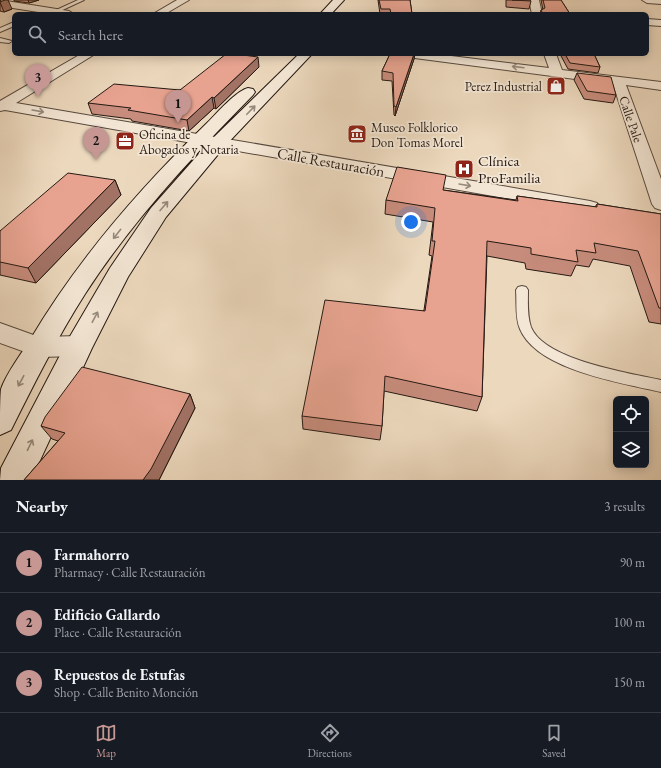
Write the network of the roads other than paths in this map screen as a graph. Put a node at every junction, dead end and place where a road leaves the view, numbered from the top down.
1 (8, 0) edge
2 (82, 0) edge
3 (184, 0) edge
4 (339, 0) edge
5 (534, 0) edge
6 (646, 0) edge
7 (661, 1) edge
8 (0, 3) edge
9 (54, 12) joint
10 (162, 12) edge
11 (327, 12) edge
12 (537, 12) edge
13 (649, 22) edge
14 (661, 22) edge
15 (12, 25) edge
16 (0, 30) edge
17 (0, 40) edge
18 (9, 41) dead end
19 (86, 56) edge
20 (286, 56) edge
21 (304, 56) edge
22 (424, 56) edge
23 (551, 56) edge
24 (557, 72) junction
25 (618, 80) junction
26 (661, 86) edge
27 (1, 106) edge
28 (209, 141) junction
29 (607, 210) edge
30 (658, 214) edge
31 (522, 290) dead end
32 (0, 333) edge
33 (79, 346) junction
34 (39, 347) junction
35 (661, 386) edge
36 (0, 420) edge
37 (13, 480) edge

1 - 8 main road
2 - 9 lane
3 - 10 street
4 - 11 main road
5 - 12 street
6 - 7 street
8 - 9 street
13 - 14 street
15 - 16 lane
17 - 18 lane
19 - 27 street
20 - 28 main road
28 -> 21 main road
24 -> 22 street
23 - 24 street
24 - 25 street
25 - 26 street
25 - 30 street, Calle Pale
27 -> 28 street, Calle Restauración
28 -> 29 street, Calle Restauración
33 -> 28 main road
28 -> 34 main road
31 - 35 lane
32 - 34 street
33 - 34 street
37 -> 33 main road
34 -> 36 main road

